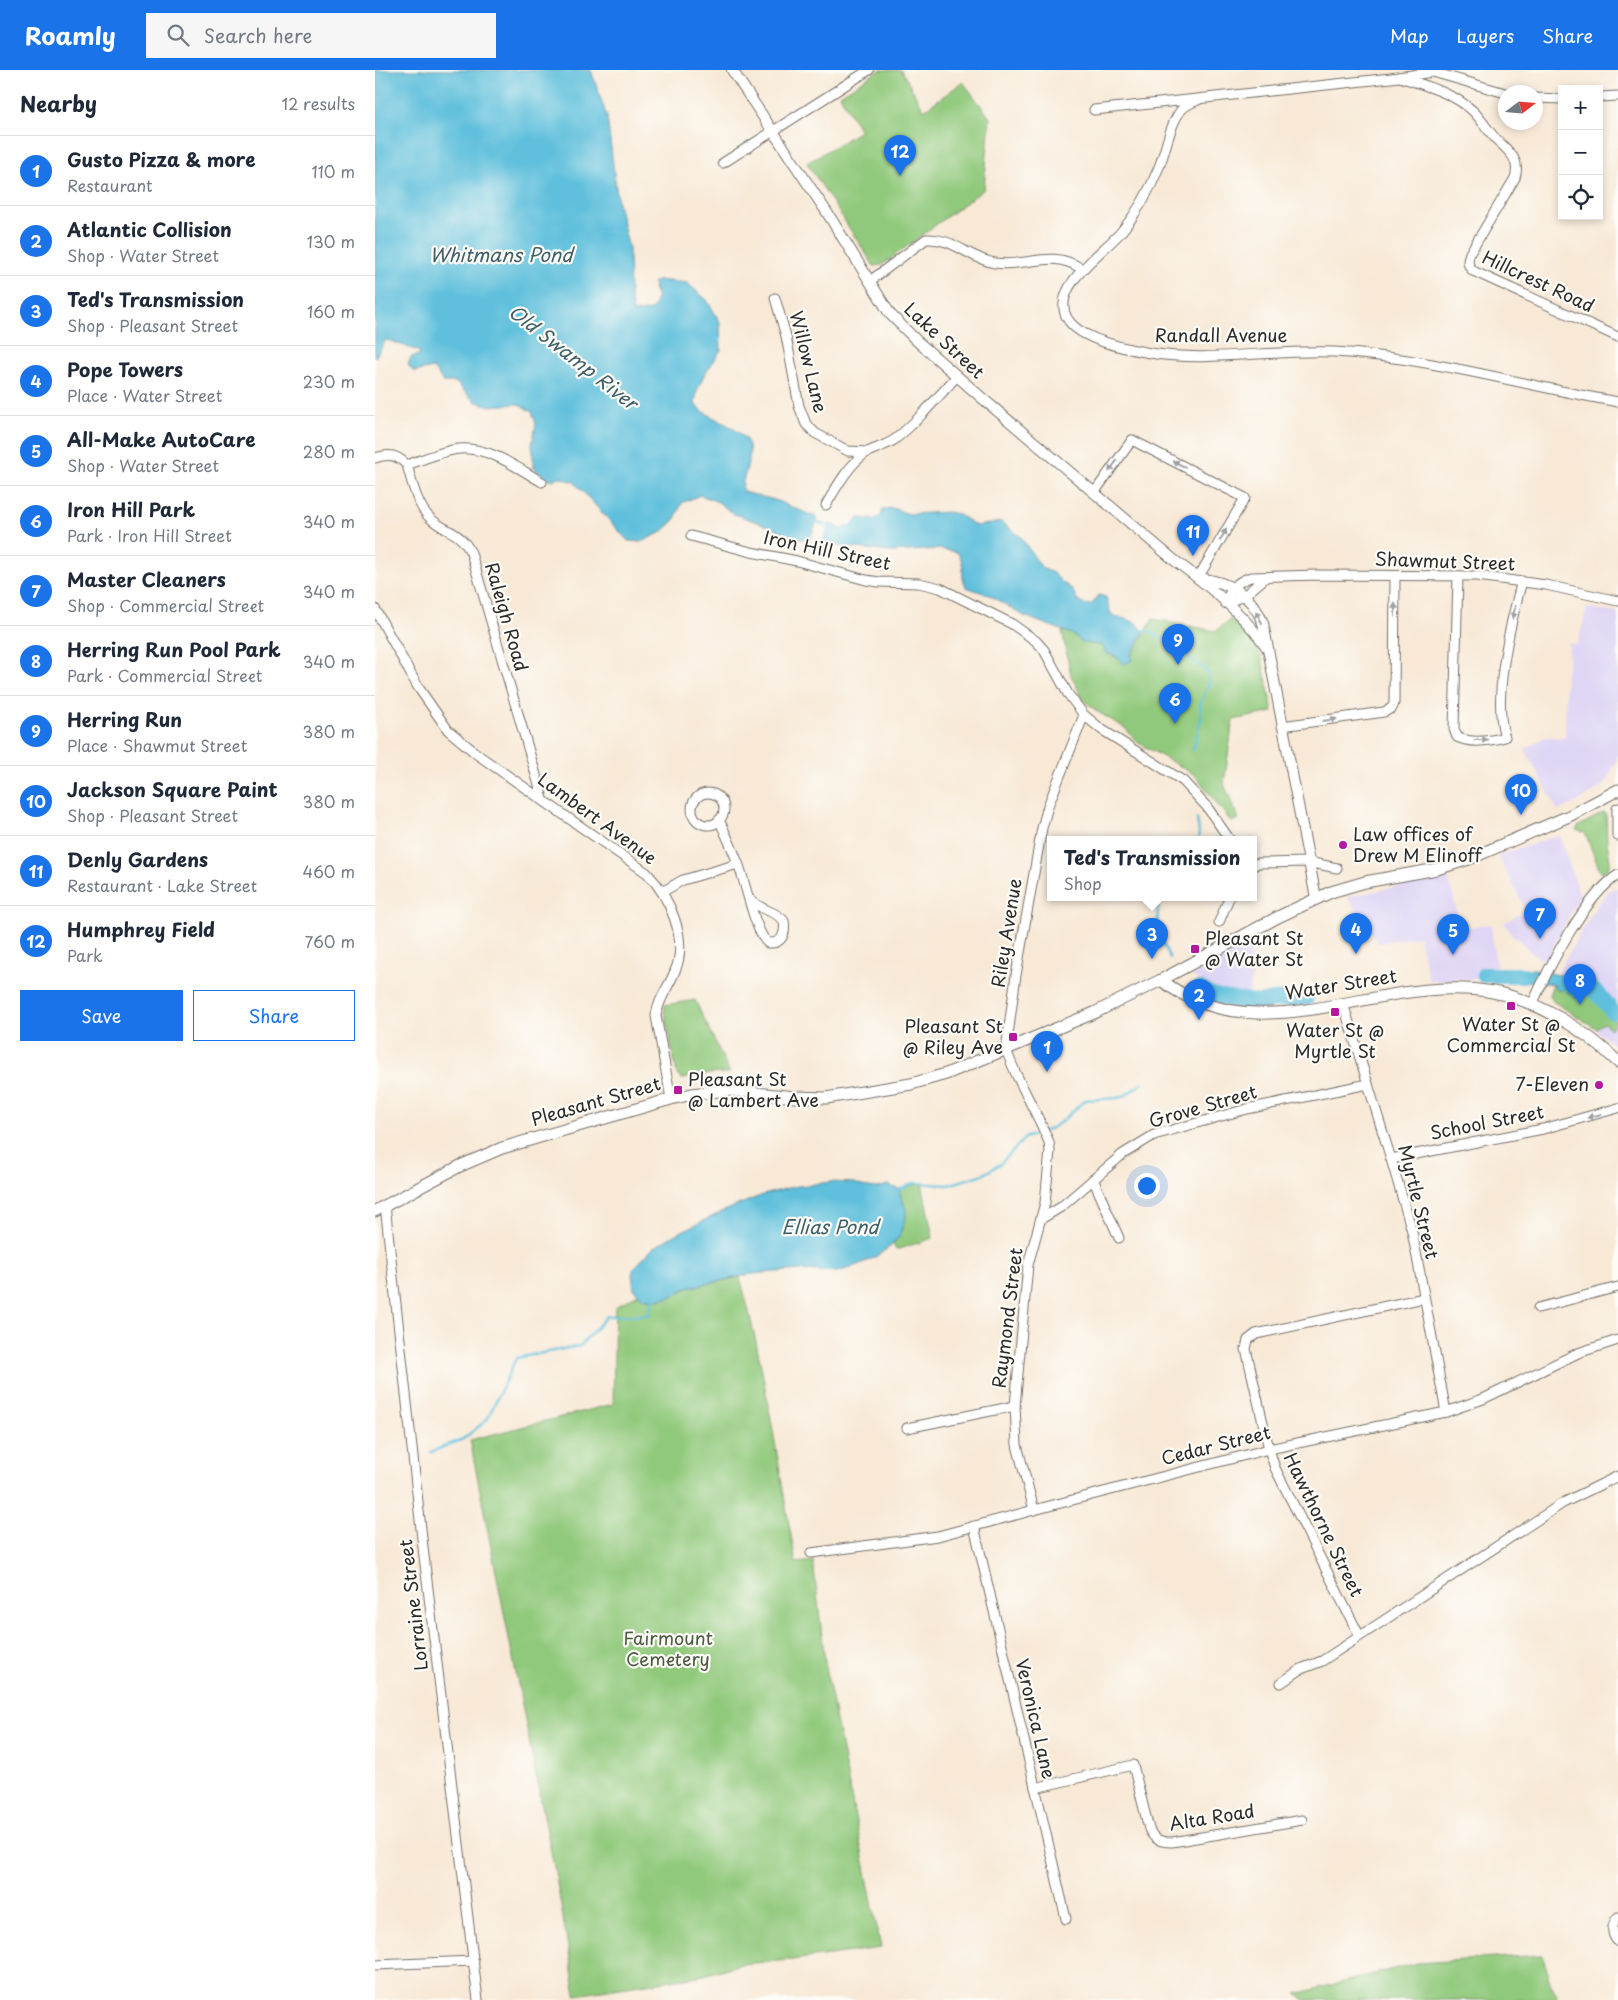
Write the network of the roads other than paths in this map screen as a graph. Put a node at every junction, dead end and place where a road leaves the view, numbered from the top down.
1 (732, 70) edge
2 (869, 70) edge
3 (1400, 77) junction
4 (1498, 91) edge
5 (1618, 96) edge
6 (1603, 97) edge
7 (1543, 98) edge
8 (1201, 99) junction
9 (1558, 99) edge
10 (1095, 110) dead end
11 (772, 131) junction
12 (723, 163) dead end
13 (1082, 269) junction
14 (870, 281) junction
15 (775, 298) dead end
16 (1618, 337) edge
17 (957, 376) junction
18 (1618, 402) edge
19 (867, 452) junction
20 (375, 458) edge
21 (407, 465) junction
22 (542, 482) dead end
23 (1094, 492) junction
24 (826, 505) dead end
25 (691, 536) dead end
26 (1269, 576) junction
27 (1395, 576) junction
28 (1458, 576) junction
29 (1198, 578) junction
30 (1522, 581) junction
31 (1239, 591) junction
32 (1618, 601) edge
33 (1225, 603) junction
34 (375, 609) edge
35 (1268, 649) junction
36 (1084, 714) junction
37 (1282, 726) junction
38 (1618, 790) edge
39 (543, 799) junction
40 (1618, 809) edge
41 (719, 820) dead end
42 (1227, 836) edge
43 (1618, 836) edge
44 (1308, 862) junction
45 (1257, 863) edge
46 (738, 864) junction
47 (1337, 868) dead end
48 (1618, 875) edge
49 (662, 892) junction
50 (749, 898) junction
51 (1316, 898) junction
52 (1228, 901) edge
53 (1219, 922) dead end
54 (1161, 980) junction
55 (1343, 1003) junction
56 (1532, 1005) junction
57 (1006, 1050) junction
58 (1618, 1062) edge
59 (1368, 1084) junction
60 (671, 1099) junction
61 (1618, 1108) edge
62 (1391, 1159) junction
63 (1093, 1179) junction
64 (380, 1208) edge
65 (1041, 1219) junction
66 (1119, 1238) dead end
67 (1618, 1287) edge
68 (1424, 1298) junction
69 (1538, 1308) dead end
70 (1618, 1340) edge
71 (1015, 1406) junction
72 (1446, 1412) junction
73 (907, 1428) dead end
74 (1269, 1449) junction
75 (1618, 1476) edge
76 (1034, 1510) junction
77 (974, 1526) junction
78 (811, 1553) dead end
79 (1359, 1635) junction
80 (1281, 1683) dead end
81 (1035, 1788) junction
82 (1302, 1820) dead end
83 (1618, 1917) edge
84 (1066, 1919) dead end
85 (1618, 1942) edge
86 (474, 1961) junction
87 (375, 1965) edge
88 (478, 2000) edge

1 - 11 street, Lake Street
2 - 11 street
3 - 4 street
3 - 8 street
3 - 16 street, Hillcrest Road
5 - 6 street
7 - 9 street
8 - 10 street
8 - 13 street, Randall Avenue
11 - 12 street
11 - 14 street, Lake Street
13 - 14 street
13 - 18 street, Randall Avenue
14 - 17 street, Lake Street
15 - 19 street, Willow Lane
17 - 19 street
17 - 23 street, Lake Street
19 - 24 street
20 - 21 street
21 - 22 street
21 - 39 street, Raleigh Road
23 - 29 street, Lake Street
29 -> 23 street
25 - 36 street, Iron Hill Street
26 - 27 street, Shawmut Street
26 - 31 street, Shawmut Street
26 - 31 street, Shawmut Street
27 - 28 street, Shawmut Street
37 -> 27 street
28 - 30 street, Shawmut Street
28 - 30 street
29 - 31 street, Lake Street
29 - 33 street, Lake Street
30 - 32 street, Shawmut Street
31 - 33 street, Shawmut Street
31 - 33 street, Shawmut Street
35 -> 31 street
33 - 35 street
34 - 39 street, Lambert Avenue
35 - 37 street
36 - 42 street, Iron Hill Street
36 - 57 street, Riley Avenue
37 - 44 street
38 - 51 main road, Pleasant Street
39 - 49 street, Lambert Avenue
40 - 43 main road
41 - 46 street
44 - 45 street
44 - 47 street
44 - 51 street
46 - 49 street
46 - 50 street
48 - 56 street
49 - 60 street, Lambert Avenue
50 - 50 street
51 - 54 main road, Pleasant Street
52 - 53 street
54 - 55 main road, Water Street
54 - 57 main road, Pleasant Street
55 - 56 main road, Water Street
55 - 59 street, Myrtle Street
56 - 58 main road, Water Street
57 - 60 main road, Pleasant Street
57 - 65 street, Raymond Street
59 - 62 street, Myrtle Street
59 - 63 street, Grove Street
60 - 64 main road, Pleasant Street
61 -> 62 street, School Street
62 - 68 street, Myrtle Street
63 - 65 street, Grove Street
63 - 66 street
64 - 86 street, Lorraine Street
65 - 71 street, Raymond Street
67 - 69 street
68 - 72 street, Myrtle Street
68 - 74 street, Hawthorne Street
70 - 72 street, Cedar Street
71 - 73 street
71 - 76 street, Raymond Street
72 - 74 street, Cedar Street
74 - 76 street, Cedar Street
74 - 79 street, Hawthorne Street
75 - 79 street
76 - 77 street, Cedar Street
77 - 78 street, Cedar Street
77 - 81 street, Veronica Lane
79 - 80 street
81 - 82 street, Alta Road
81 - 84 street, Veronica Lane
83 - 85 street
86 - 87 street
86 - 88 street, Lorraine Street

